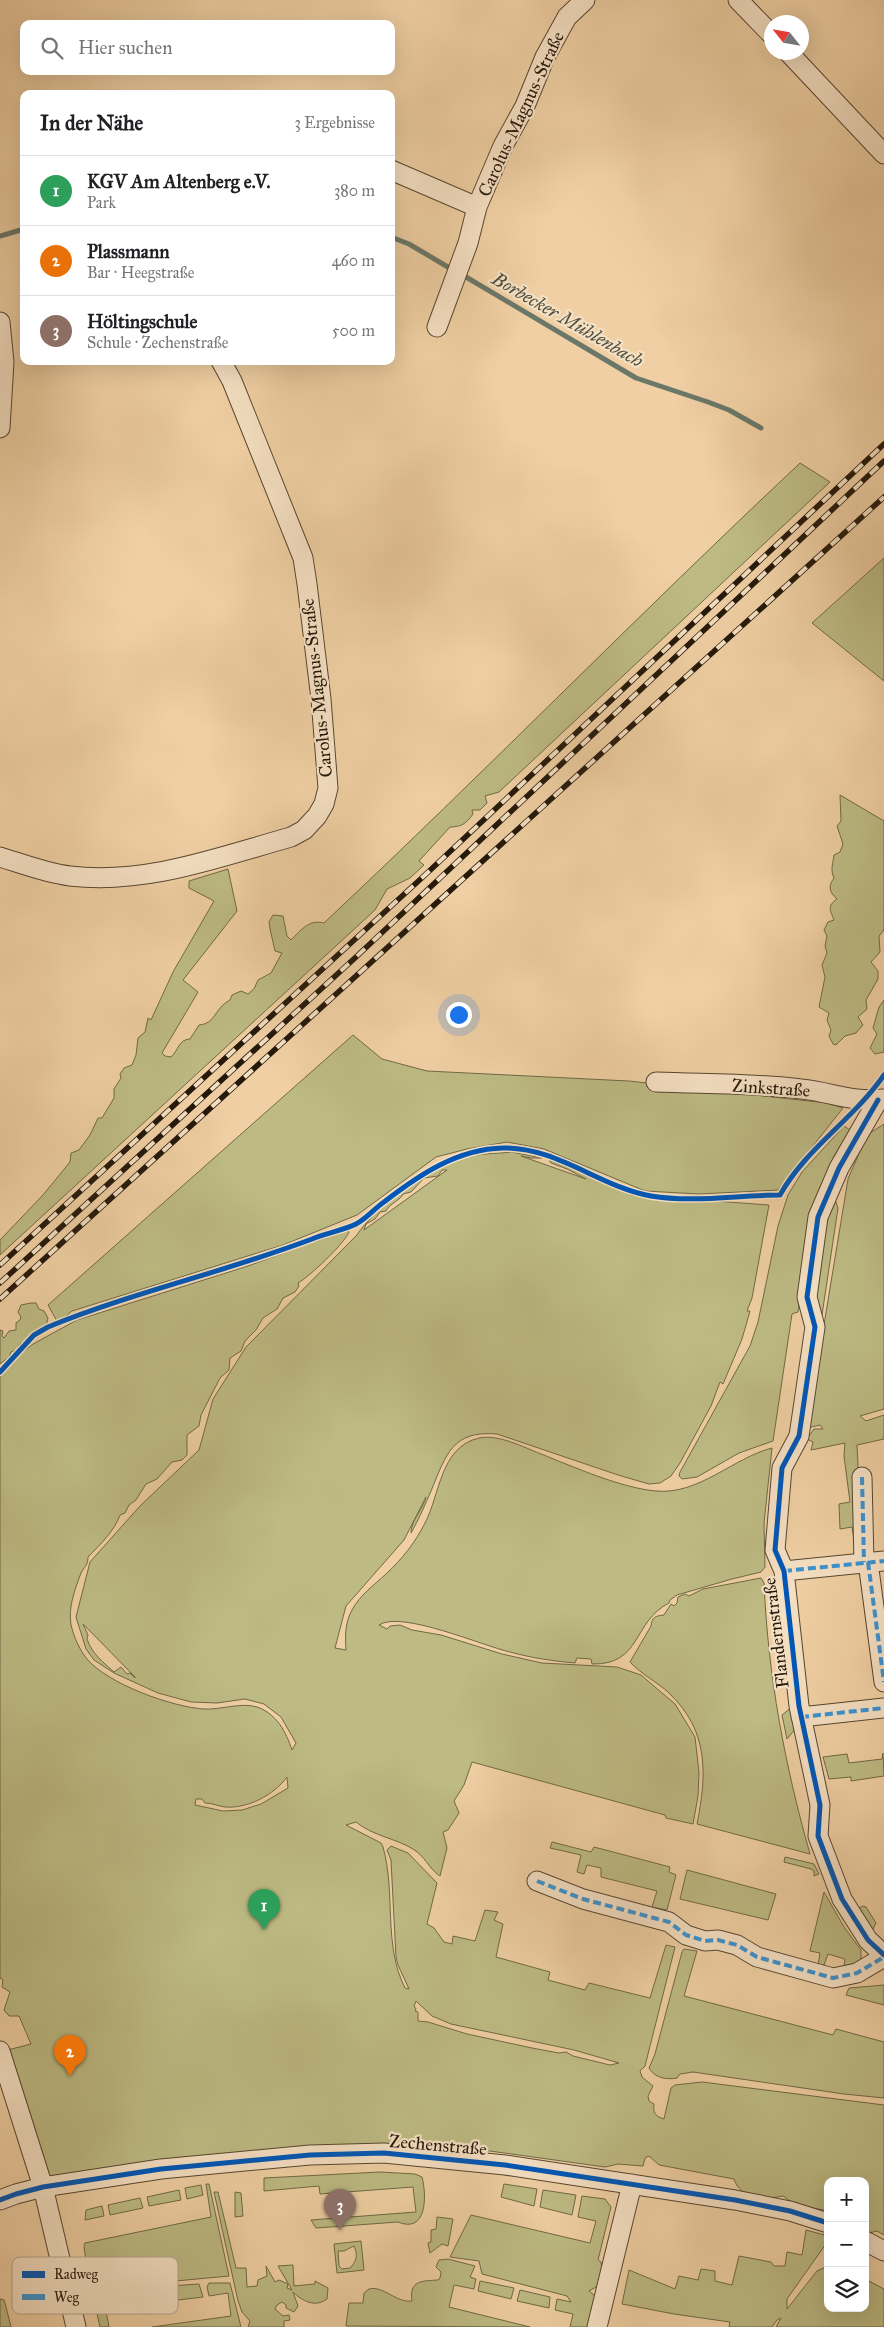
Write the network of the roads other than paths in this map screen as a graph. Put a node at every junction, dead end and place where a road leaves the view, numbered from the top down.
1 (585, 0) edge
2 (738, 0) edge
3 (764, 27) edge
4 (796, 60) edge
5 (884, 154) edge
6 (395, 172) edge
7 (477, 207) junction
8 (0, 322) edge
9 (437, 327) dead end
10 (223, 365) edge
11 (0, 428) edge
12 (0, 857) edge
13 (656, 1082) dead end
14 (881, 1100) edge
15 (862, 1477) dead end
16 (872, 1562) edge
17 (784, 1571) junction
18 (884, 1682) edge
19 (884, 1708) edge
20 (801, 1717) junction
21 (537, 1881) dead end
22 (884, 1956) edge
23 (0, 2051) edge
24 (632, 2184) junction
25 (43, 2187) junction
26 (0, 2200) edge
27 (825, 2222) edge
28 (869, 2243) edge
29 (884, 2251) edge
30 (60, 2257) edge
31 (73, 2314) edge
32 (76, 2327) edge
33 (597, 2327) edge

1 - 7 street, Carolus-Magnus-Straße
2 - 3 street
4 - 5 street
6 - 7 street, Carolus-Magnus-Straße
7 - 9 street, Carolus-Magnus-Straße
8 - 11 street
10 - 12 street, Carolus-Magnus-Straße
13 - 14 street, Zinkstraße
14 - 17 street, Flandernstraße
15 - 16 street
16 - 17 street
16 - 18 street
17 - 20 street, Flandernstraße
19 - 20 street
20 - 22 street, Flandernstraße
21 - 22 street, Flandernstraße
23 - 25 street
24 - 25 street, Zechenstraße
24 - 27 street, Zechenstraße
24 - 33 street
25 - 26 street, Zechenstraße
25 - 30 street
28 - 29 street
31 - 32 street

